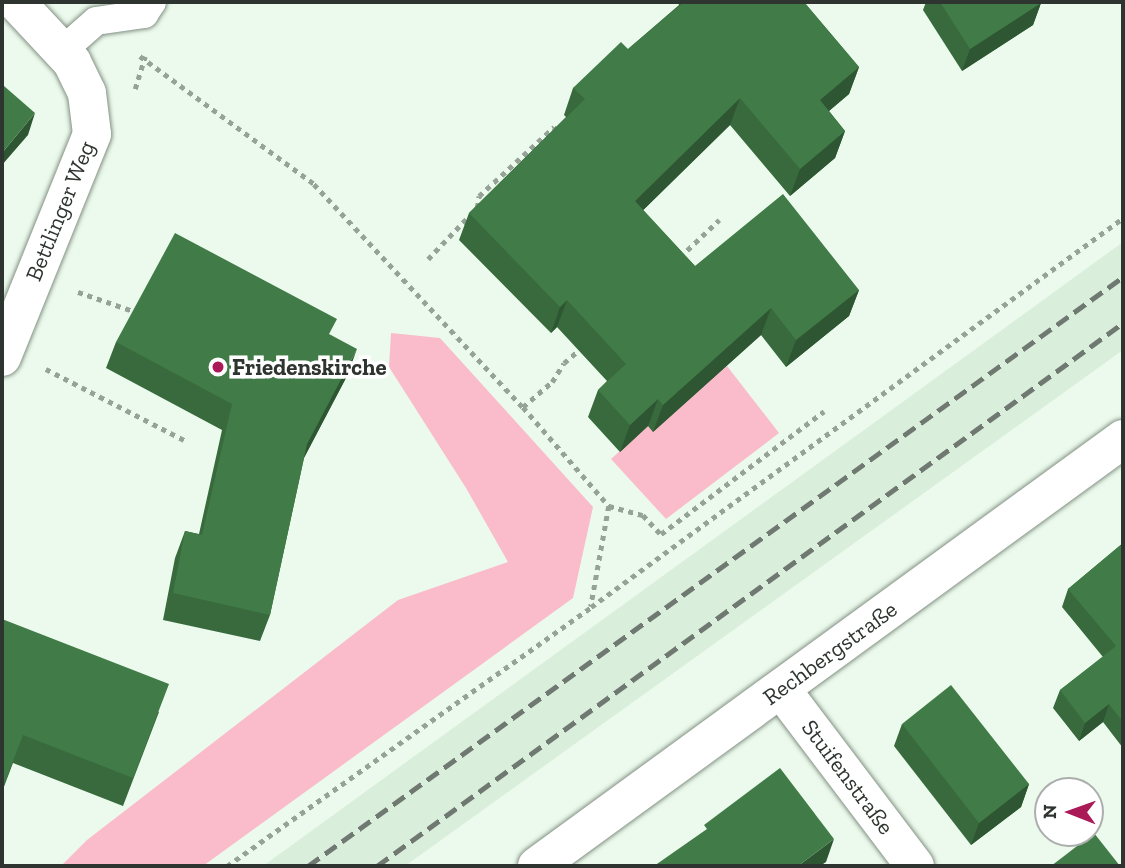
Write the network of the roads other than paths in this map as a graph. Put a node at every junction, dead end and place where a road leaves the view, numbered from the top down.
1 (16, 2) edge
2 (152, 2) edge
3 (62, 51) junction
4 (4, 353) edge
5 (1119, 450) edge
6 (781, 688) junction
7 (537, 866) edge
8 (915, 866) edge

1 - 3 street, Bettlinger Weg
2 - 3 lane
3 - 4 street, Bettlinger Weg
5 - 6 street, Rechbergstraße
6 - 7 street, Rechbergstraße
6 - 8 street, Stuifenstraße

